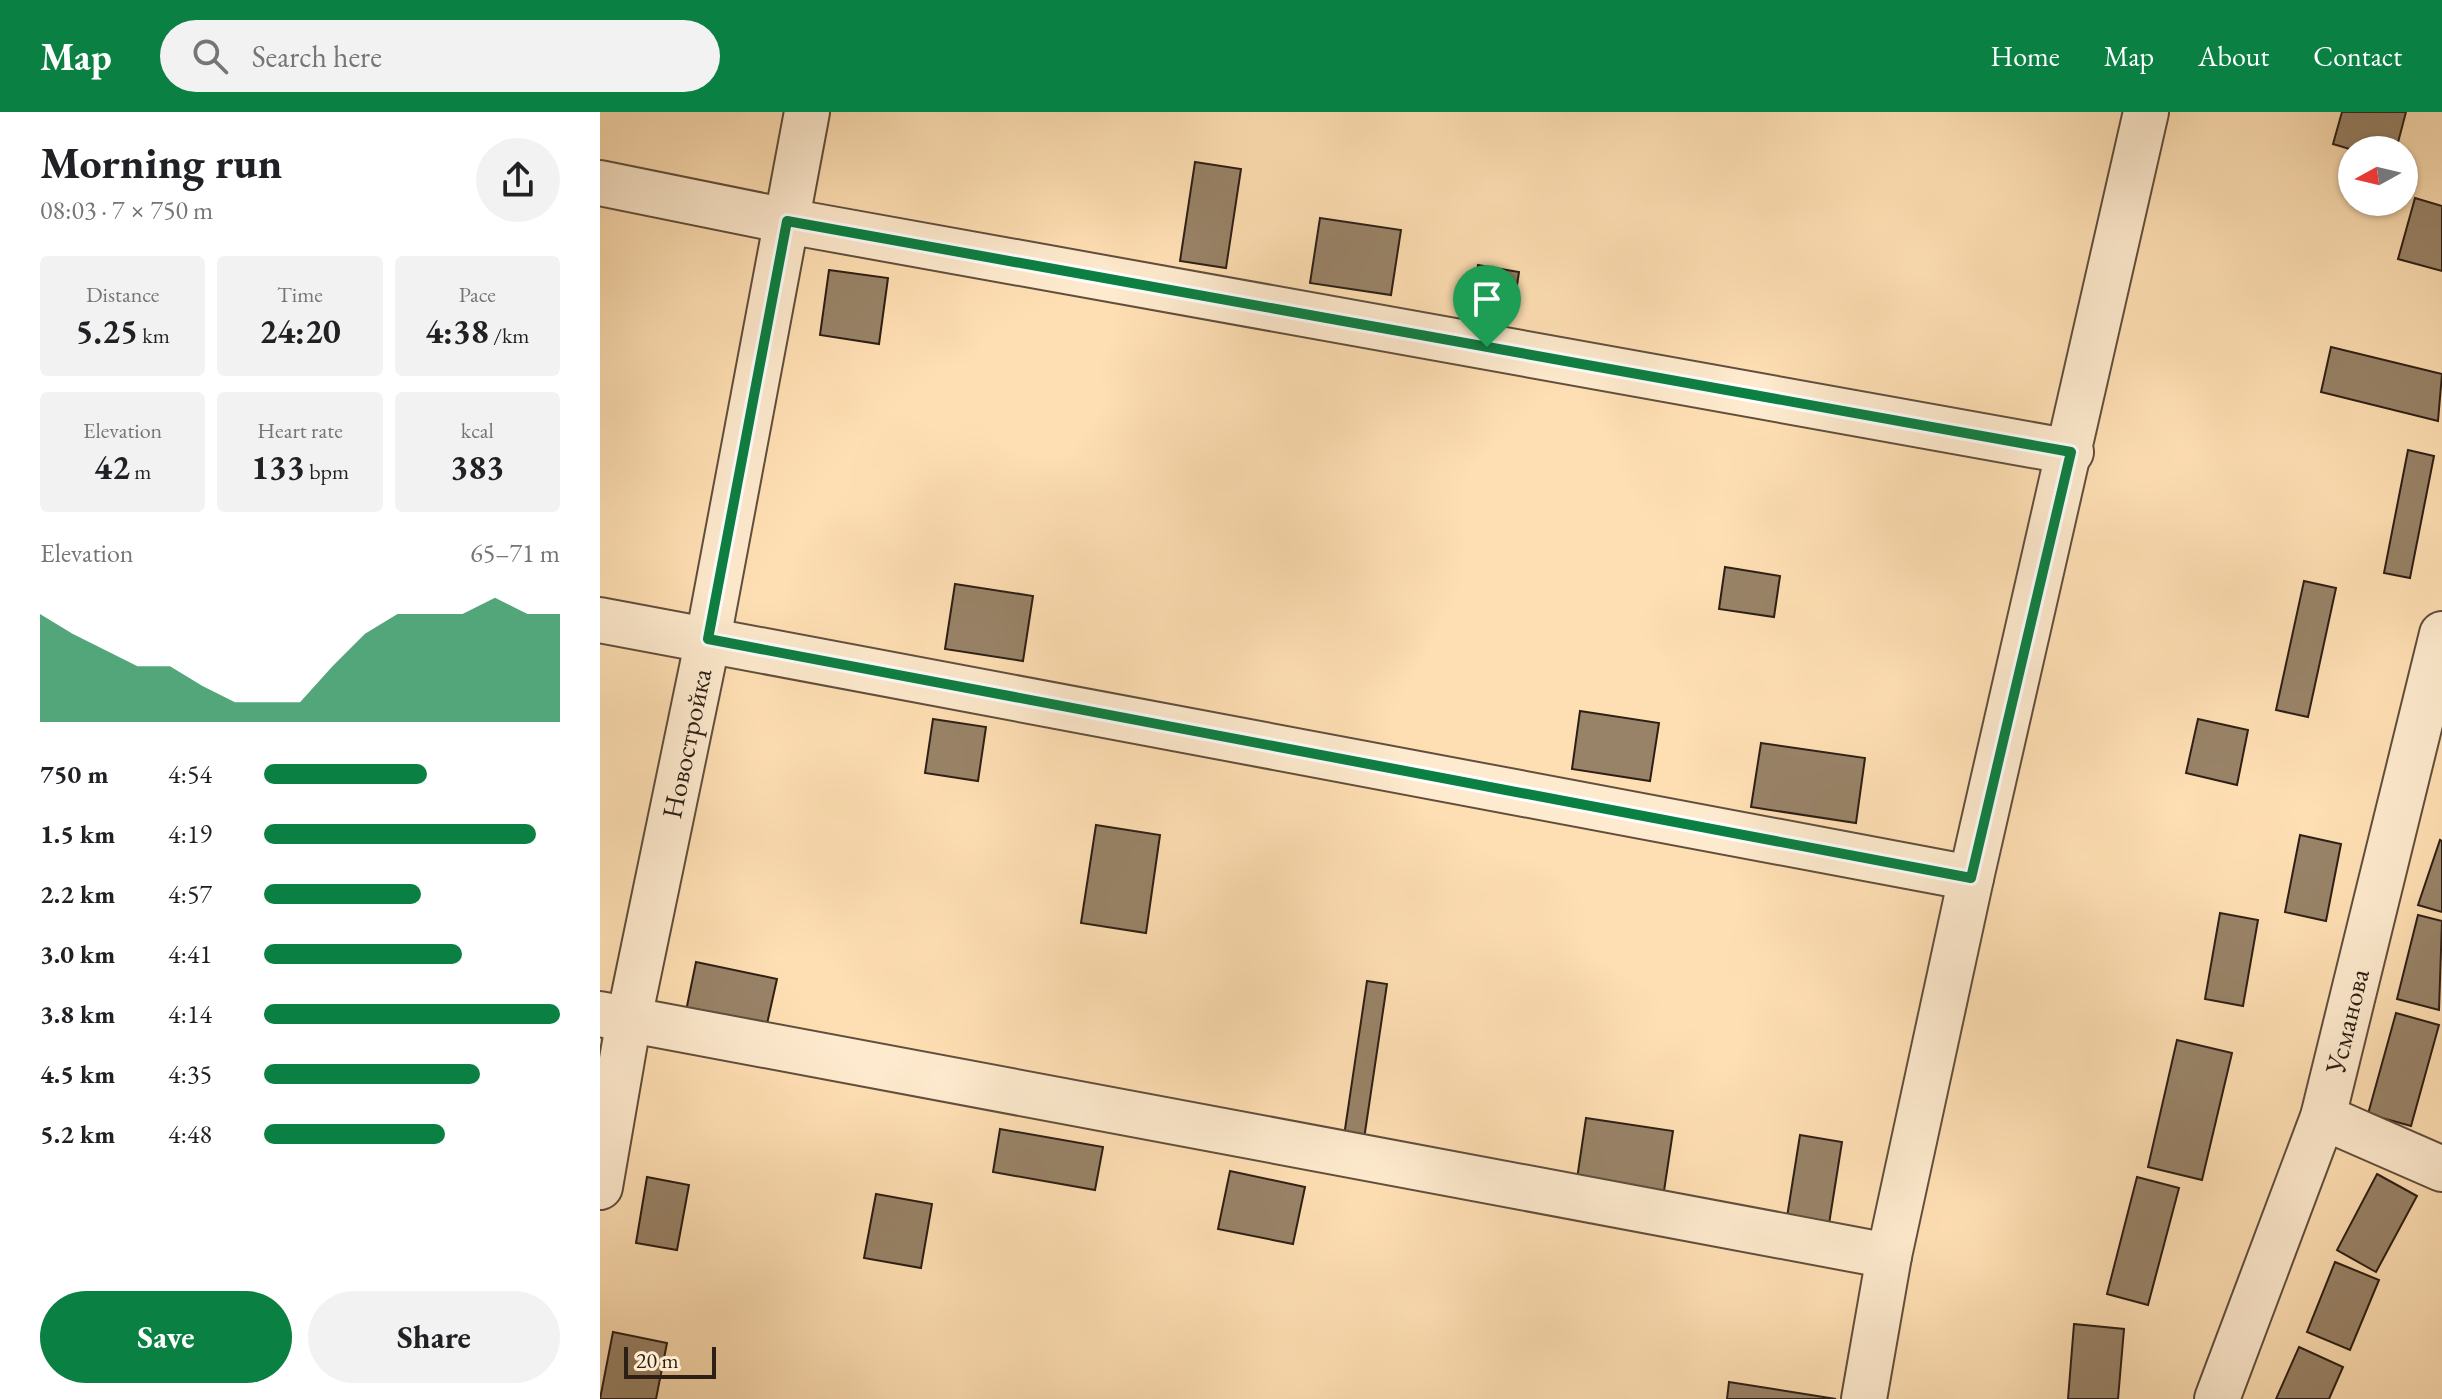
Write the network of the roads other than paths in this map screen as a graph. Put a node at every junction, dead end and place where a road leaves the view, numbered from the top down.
1 (807, 112) edge
2 (2146, 112) edge
3 (600, 183) edge
4 (787, 221) junction
5 (2071, 452) junction
6 (600, 620) edge
7 (708, 639) junction
8 (2440, 653) edge
9 (1971, 878) junction
10 (615, 1016) edge
11 (2323, 1117) junction
12 (2442, 1169) edge
13 (600, 1187) edge
14 (1889, 1256) junction
15 (1864, 1399) edge
16 (2217, 1399) edge

1 - 4 street, Новостройка
2 - 5 street
3 - 4 street
4 - 5 street
4 - 7 street, Новостройка
5 - 9 street
6 - 7 street
7 - 9 street
7 - 10 street, Новостройка
8 - 11 street, Усманова
9 - 14 street
10 - 13 street, Новостройка
10 - 14 street
11 - 12 street
11 - 16 street, Усманова
14 - 15 street

